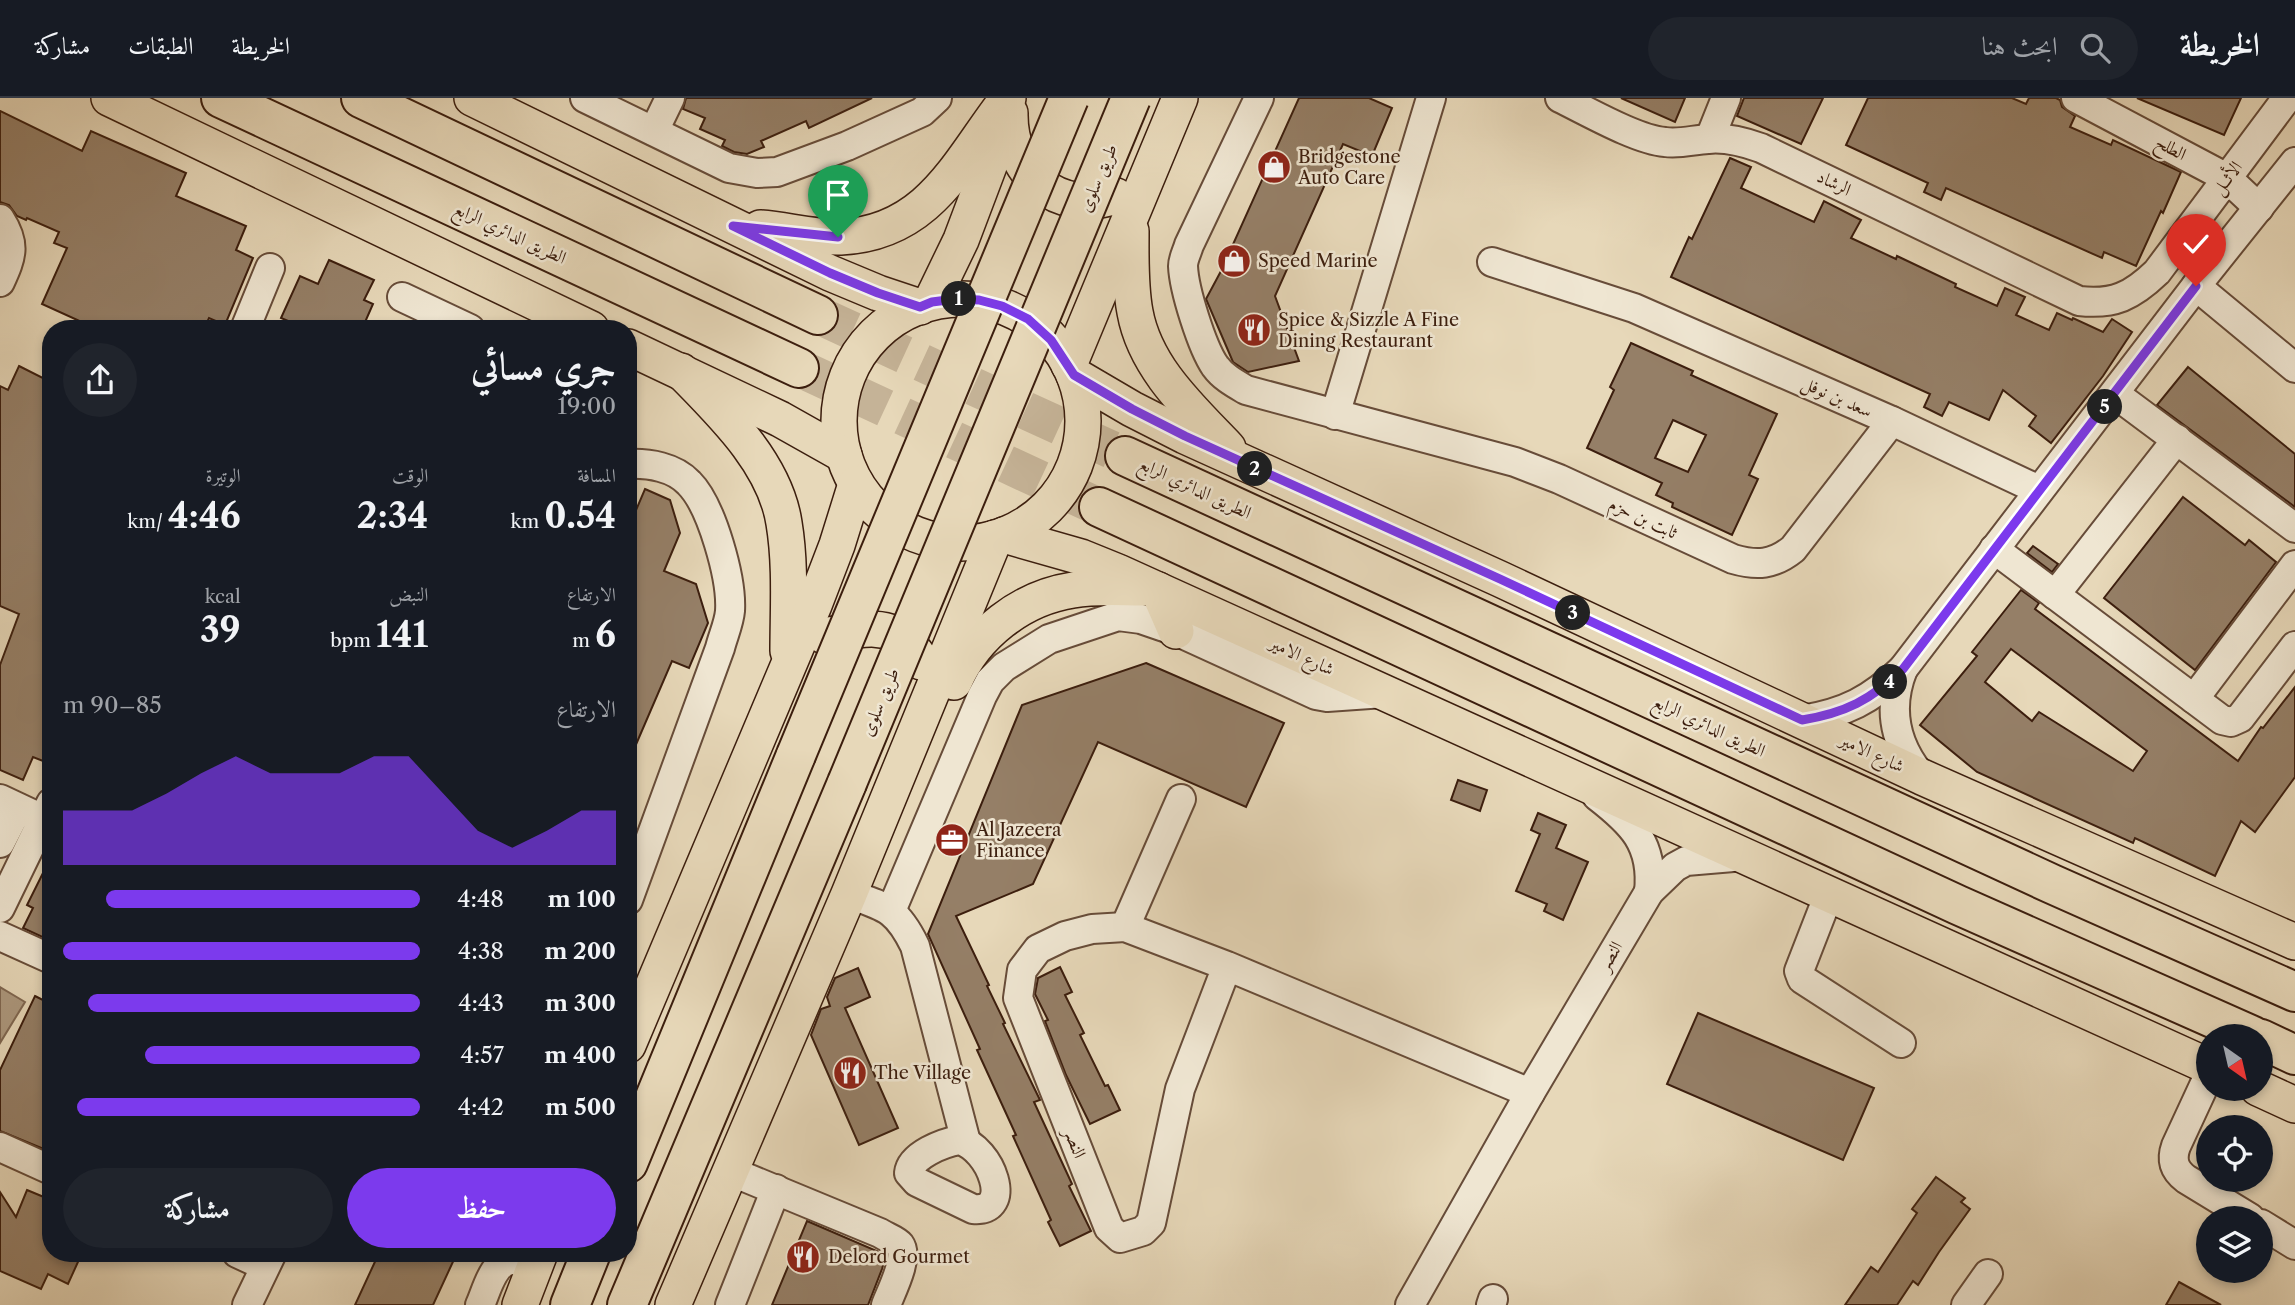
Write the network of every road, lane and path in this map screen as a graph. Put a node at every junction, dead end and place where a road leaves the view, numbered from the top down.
1 (109, 98) edge
2 (221, 98) edge
3 (361, 98) edge
4 (472, 98) edge
5 (585, 98) edge
6 (670, 98) edge
7 (937, 98) edge
8 (1069, 98) edge
9 (1131, 98) edge
10 (1180, 98) edge
11 (1259, 98) edge
12 (1431, 98) edge
13 (1560, 98) edge
14 (1726, 98) edge
15 (2076, 98) edge
16 (2287, 98) edge
17 (1011, 102) edge
18 (654, 131) junction
19 (1710, 138) junction
20 (2295, 162) edge
21 (1147, 176) junction
22 (2228, 178) junction
23 (2259, 208) junction
24 (1131, 217) junction
25 (0, 219) edge
26 (733, 226) junction
27 (1492, 262) dead end
28 (270, 268) dead end
29 (0, 282) edge
30 (2196, 286) junction
31 (402, 297) dead end
32 (926, 304) junction
33 (2100, 304) joint
34 (818, 315) tunnel mouth
35 (249, 320) edge
36 (451, 320) edge
37 (572, 320) edge
38 (637, 351) edge
39 (799, 368) tunnel mouth
40 (2295, 368) edge
41 (1072, 370) junction
42 (681, 371) junction
43 (2115, 394) junction
44 (1335, 415) junction
45 (1892, 421) junction
46 (2177, 439) junction
47 (1125, 456) tunnel mouth
48 (637, 463) edge
49 (1242, 463) junction
50 (850, 470) junction
51 (2039, 490) junction
52 (1099, 507) tunnel mouth
53 (2295, 528) edge
54 (1000, 537) junction
55 (1994, 549) junction
56 (2295, 565) edge
57 (1156, 589) junction
58 (2055, 595) junction
59 (1176, 631) junction
60 (2295, 646) edge
61 (788, 664) junction
62 (1903, 669) junction
63 (1384, 693) junction
64 (929, 697) junction
65 (2193, 699) junction
66 (1802, 720) junction
67 (1922, 778) junction
68 (1575, 779) junction
69 (890, 792) junction
70 (1181, 799) dead end
71 (32, 811) edge
72 (0, 844) edge
73 (1748, 856) junction
74 (637, 875) edge
75 (1649, 892) junction
76 (849, 894) junction
77 (1829, 894) junction
78 (0, 908) edge
79 (891, 911) junction
80 (1125, 927) junction
81 (0, 936) edge
82 (2295, 942) edge
83 (42, 955) edge
84 (1227, 966) junction
85 (2295, 992) edge
86 (637, 1024) edge
87 (2226, 1024) edge
88 (1900, 1043) dead end
89 (2273, 1045) edge
90 (2295, 1055) edge
91 (2196, 1061) edge
92 (1530, 1093) junction
93 (2273, 1095) edge
94 (2197, 1101) edge
95 (2295, 1105) edge
96 (637, 1141) edge
97 (966, 1142) dead end
98 (0, 1147) edge
99 (42, 1166) edge
100 (730, 1171) junction
101 (776, 1189) junction
102 (2230, 1206) edge
103 (2273, 1231) edge
104 (2295, 1245) edge
105 (268, 1262) edge
106 (504, 1262) edge
107 (537, 1262) edge
108 (587, 1262) edge
109 (1988, 1274) dead end
110 (247, 1305) edge
111 (480, 1305) edge
112 (520, 1305) edge
113 (570, 1305) edge
114 (626, 1305) edge
115 (674, 1305) edge
116 (730, 1305) edge
117 (886, 1305) edge
118 (1410, 1305) edge
119 (1966, 1305) edge

1 - 37 main road
2 - 39 highway, الطريق الدائري الرابع
3 - 34 highway
4 - 26 main road
5 - 18 street
6 - 18 street
7 - 18 street
8 - 96 highway, bridge
9 - 114 highway, طريق سلوى, bridge
10 - 21 main road
11 - 44 street, ثابت بن حزم
12 - 44 street
13 - 19 street, الرشاد
14 - 19 street
15 - 22 street, الطلح
16 - 22 street, الأثــل
17 - 21 main road
17 - 26 main road
17 - 32 main road
19 - 33 street, الرشاد
20 - 23 street
21 - 24 main road
22 - 23 street, الطلح
22 - 33 street, الأثــل
23 - 30 street
24 - 41 main road
24 - 49 main road
25 - 29 street
26 - 32 main road
27 - 45 street, سعد بن نوفل
28 - 35 street
30 - 40 street
30 - 43 street
31 - 36 street
32 - 41 main road
32 - 50 main road
38 - 42 main road
41 - 49 main road, شارع الامير
41 - 54 main road
42 - 50 main road
42 - 61 main road
43 - 46 street
43 - 51 street
44 - 45 street, ثابت بن حزم
45 - 51 street, سعد بن نوفل
46 - 53 street
46 - 58 street
47 - 85 highway, الطريق الدائري الرابع
48 - 74 street
49 - 66 main road, شارع الامير
50 - 54 main road
50 - 61 main road
51 - 55 street
52 - 87 highway
54 - 57 main road, شارع الامير
54 - 64 main road
55 - 58 street
55 - 62 street
56 - 65 street
57 - 59 main road
57 - 63 main road, شارع الامير
57 - 69 main road
58 - 65 street
59 - 63 street
59 - 79 street
60 - 65 street
61 - 64 main road
61 - 86 main road
62 - 66 street
62 - 67 street
63 - 68 main road, شارع الامير
64 - 69 main road
66 - 67 main road, شارع الامير
67 - 82 main road, شارع الامير
68 - 73 main road, شارع الامير
68 - 75 street
69 - 76 main road
70 - 80 street
71 - 72 street
71 - 78 street
73 - 75 street, النصر
73 - 77 main road, شارع الامير
75 - 92 street, النصر
76 - 79 street
76 - 100 main road
77 - 88 street
77 - 91 main road, شارع الامير
79 - 97 street
80 - 84 street, النصر
80 - 84 street, النصر
81 - 83 street
84 - 92 street, النصر
89 - 90 highway
92 - 118 street, النصر
93 - 95 main road
94 - 102 street
98 - 99 street
100 - 101 street
100 - 115 main road
101 - 116 street
101 - 117 street
103 - 104 street
105 - 110 street
106 - 111 street
107 - 112 main road
108 - 113 highway
109 - 119 street

